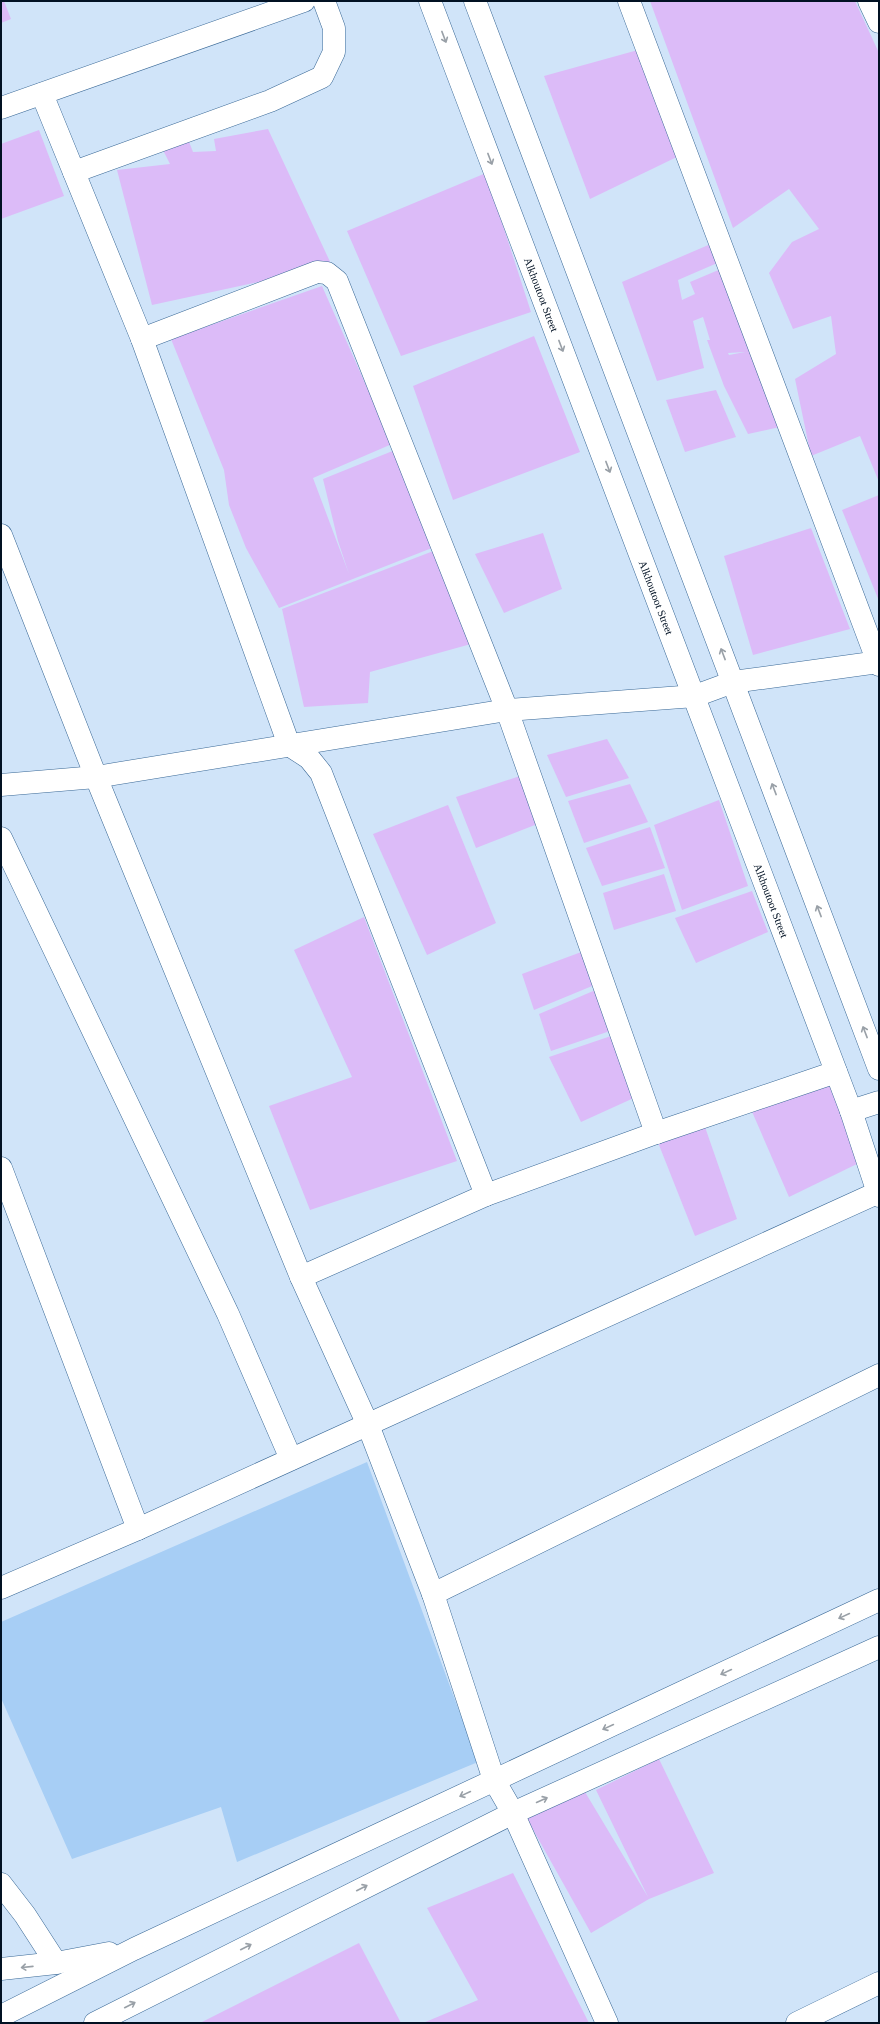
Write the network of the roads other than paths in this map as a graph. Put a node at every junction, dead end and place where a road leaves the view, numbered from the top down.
1 (304, 1) edge
2 (324, 1) edge
3 (430, 1) edge
4 (475, 1) edge
5 (629, 1) edge
6 (869, 1) edge
7 (879, 22) edge
8 (42, 94) junction
9 (1, 108) edge
10 (74, 172) junction
11 (142, 339) junction
12 (1, 534) edge
13 (879, 663) edge
14 (733, 682) junction
15 (695, 696) junction
16 (507, 710) junction
17 (289, 744) junction
18 (96, 777) junction
19 (1, 784) edge
20 (1, 838) edge
21 (879, 1069) edge
22 (836, 1072) junction
23 (879, 1102) edge
24 (851, 1111) junction
25 (656, 1133) junction
26 (1, 1168) edge
27 (879, 1193) edge
28 (486, 1195) junction
29 (301, 1277) junction
30 (879, 1375) edge
31 (368, 1425) junction
32 (291, 1459) junction
33 (138, 1529) junction
34 (2, 1583) edge
35 (433, 1594) junction
36 (879, 1600) edge
37 (879, 1647) edge
38 (494, 1780) junction
39 (513, 1813) junction
40 (1, 1884) edge
41 (134, 1949) junction
42 (56, 1964) junction
43 (1, 1970) edge
44 (879, 1983) edge
45 (1, 2016) edge
46 (95, 2023) edge
47 (607, 2023) edge
48 (797, 2023) edge

1 - 8 street
2 - 10 street
3 -> 15 street, Alkhoutoot Street
14 -> 4 street
5 - 13 street
6 - 7 street
8 - 9 street
8 - 10 street
10 - 11 street
11 - 16 street
11 - 17 street
12 - 18 street
13 - 14 street
14 - 15 street
21 -> 14 street
15 - 16 street
15 - 22 street, Alkhoutoot Street
16 - 17 street
16 - 25 street
17 - 18 street
17 - 28 street
18 - 19 street
18 - 29 street
20 - 32 street
22 - 24 street, Alkhoutoot Street
22 - 25 street
23 - 24 street
24 - 27 street, Alkhoutoot Street
25 - 28 street
26 - 33 street
27 - 31 street
28 - 29 street
29 - 31 street
30 - 35 street
31 - 32 street
31 - 35 street
32 - 33 street
33 - 34 street
35 - 38 street
36 -> 38 street
39 -> 37 street
38 - 39 street
38 -> 41 street
46 -> 39 street
39 - 47 street
40 - 42 street
41 - 42 street
41 - 45 street
42 -> 43 street
44 - 48 street

